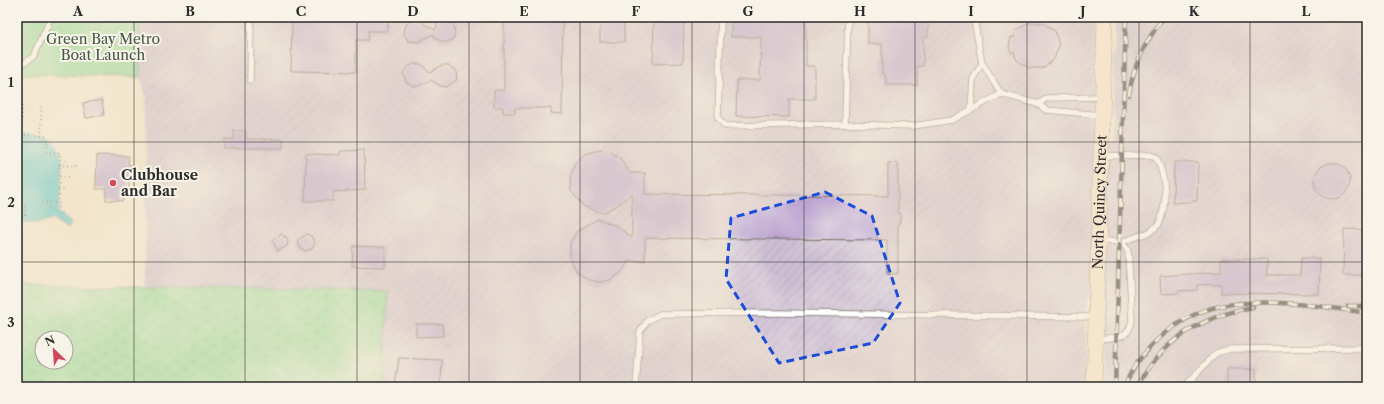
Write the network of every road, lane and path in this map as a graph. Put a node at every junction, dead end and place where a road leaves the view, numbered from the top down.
1 (51, 17) edge
2 (252, 17) edge
3 (721, 17) edge
4 (848, 17) edge
5 (970, 17) edge
6 (1105, 17) edge
7 (982, 63) junction
8 (17, 65) edge
9 (250, 80) dead end
10 (1001, 94) junction
11 (1102, 97) junction
12 (1038, 104) junction
13 (22, 106) dead end
14 (41, 106) dead end
15 (971, 110) junction
16 (1102, 115) junction
17 (845, 124) junction
18 (17, 134) edge
19 (22, 135) junction
20 (41, 136) junction
21 (1101, 156) junction
22 (59, 165) junction
23 (78, 166) dead end
24 (59, 177) junction
25 (68, 178) dead end
26 (58, 190) junction
27 (66, 190) dead end
28 (42, 202) dead end
29 (46, 202) dead end
30 (58, 203) junction
31 (25, 206) dead end
32 (58, 208) dead end
33 (17, 215) edge
34 (63, 218) dead end
35 (1098, 241) junction
36 (1122, 242) junction
37 (1096, 317) junction
38 (1095, 339) junction
39 (1367, 348) edge
40 (636, 387) edge
41 (1094, 387) edge
42 (1184, 387) edge

1 - 8 lane
2 - 9 lane
3 - 17 lane
4 - 17 lane
5 - 7 lane
6 - 11 street, North Quincy Street
7 - 10 lane
7 - 15 lane
10 - 12 lane
10 - 15 lane
11 - 12 lane
11 - 16 street, North Quincy Street
12 - 16 lane
13 - 19 path
14 - 20 path
15 - 17 lane
16 - 21 street, North Quincy Street
18 - 19 path
19 - 20 path
20 - 22 path
21 - 35 street, North Quincy Street
21 - 36 lane
22 - 23 path
22 - 24 path
24 - 25 path
24 - 26 path
26 - 27 path
26 - 30 path
28 - 34 path
29 - 30 path
30 - 32 path
31 - 33 path
35 - 36 lane
35 - 37 street, North Quincy Street
36 - 38 lane
37 - 38 street, North Quincy Street
37 - 40 lane
38 - 41 street, North Quincy Street
39 - 42 lane

